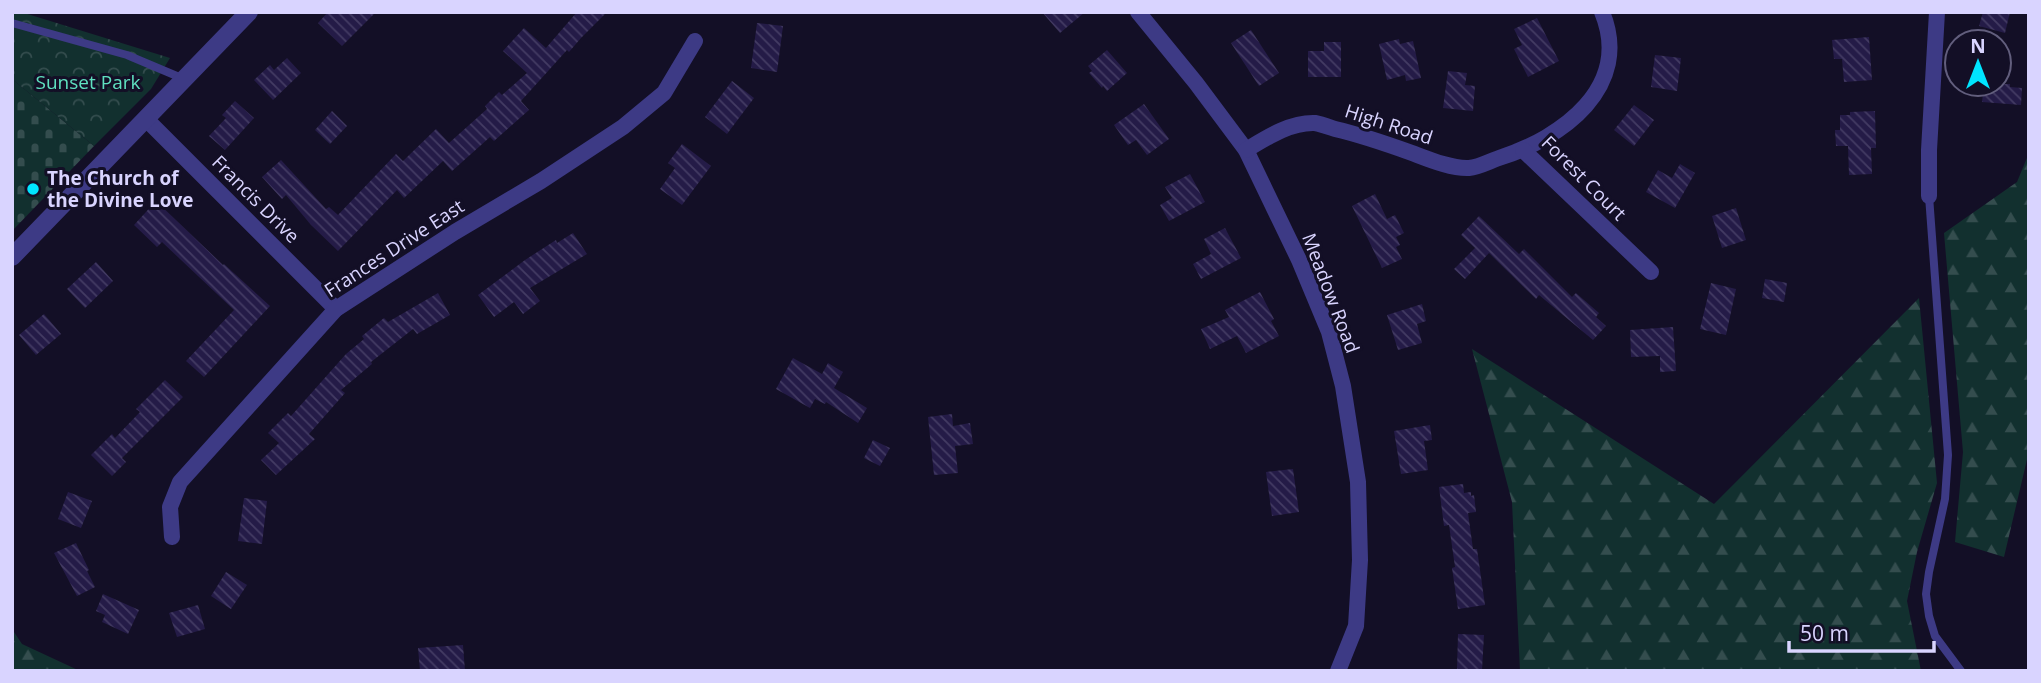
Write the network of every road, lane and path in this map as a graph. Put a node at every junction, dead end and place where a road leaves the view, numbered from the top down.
1 (249, 12) edge
2 (1138, 12) edge
3 (1602, 12) edge
4 (1937, 12) edge
5 (12, 23) edge
6 (695, 41) dead end
7 (184, 79) junction
8 (146, 119) junction
9 (1246, 150) junction
10 (1522, 150) junction
11 (1930, 196) joint
12 (12, 257) edge
13 (1651, 272) dead end
14 (336, 309) junction
15 (172, 537) dead end
16 (1338, 671) edge
17 (1961, 671) edge

1 - 7 street
2 - 9 street, Meadow Road
3 - 10 street, Forest Court
4 - 11 street
5 - 7 lane
6 - 14 street, Frances Drive East
7 - 8 street
8 - 12 street
8 - 14 street, Francis Drive
9 - 10 street, High Road
9 - 16 street, Meadow Road
10 - 13 street, Forest Court
11 - 17 lane
14 - 15 street, Frances Drive East

